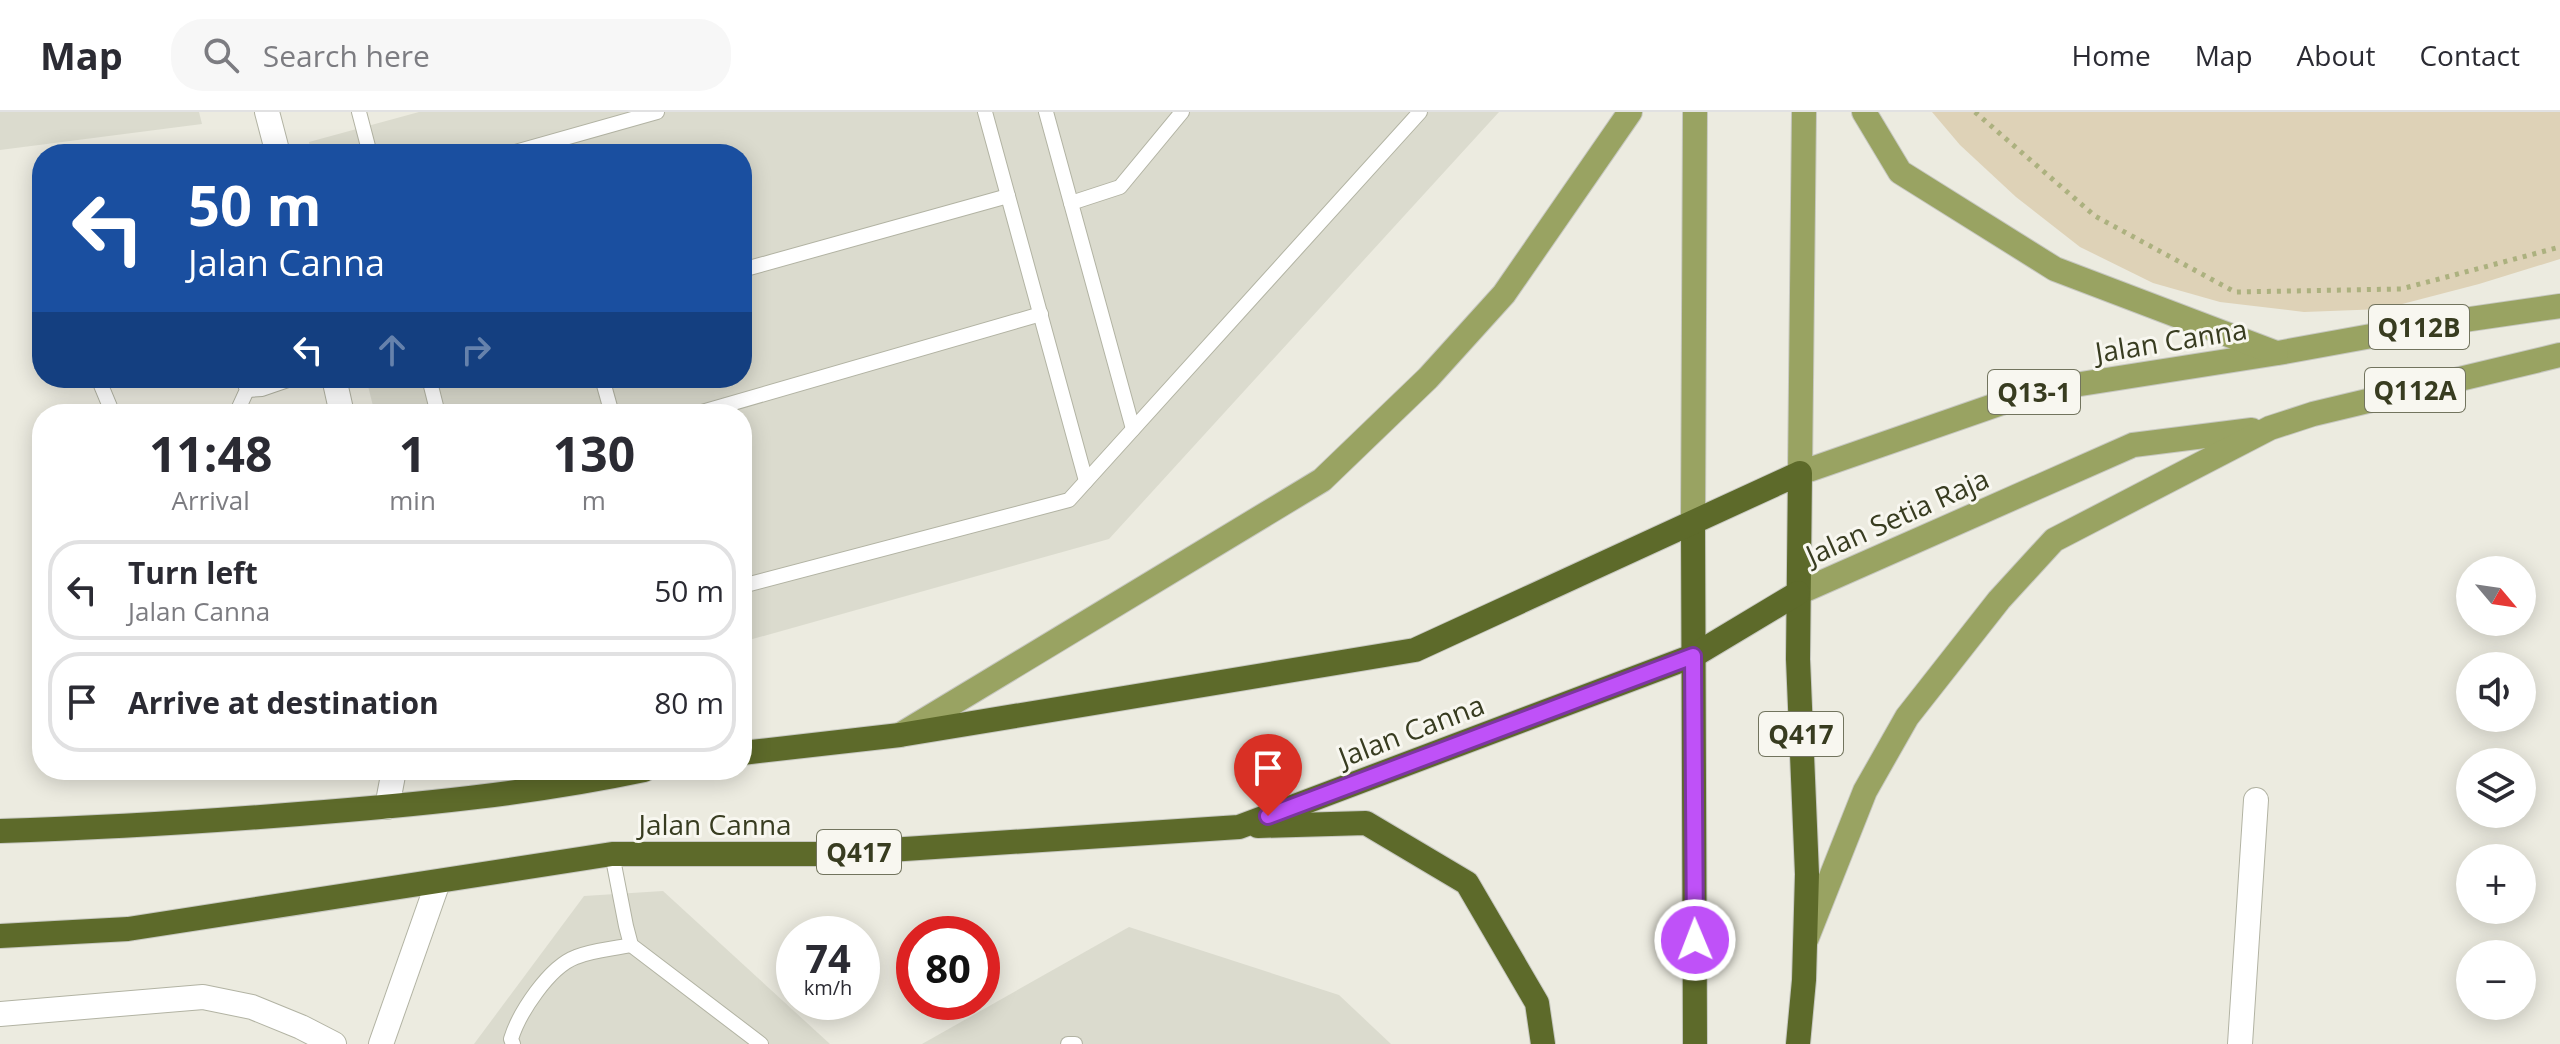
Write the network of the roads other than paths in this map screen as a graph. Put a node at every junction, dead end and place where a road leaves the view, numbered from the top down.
1 (267, 112) edge
2 (359, 112) edge
3 (657, 112) edge
4 (985, 112) edge
5 (1046, 112) edge
6 (1182, 112) edge
7 (1420, 112) edge
8 (1630, 112) edge
9 (1695, 112) edge
10 (1804, 112) edge
11 (1864, 112) edge
12 (275, 144) edge
13 (367, 144) edge
14 (557, 144) edge
15 (1008, 196) junction
16 (1071, 203) junction
17 (752, 267) edge
18 (2560, 306) edge
19 (1041, 314) junction
20 (2278, 353) junction
21 (2560, 355) edge
22 (730, 404) edge
23 (2270, 428) junction
24 (1133, 429) junction
25 (1800, 473) junction
26 (1086, 481) junction
27 (1693, 523) junction
28 (752, 583) edge
29 (1798, 593) junction
30 (1693, 656) junction
31 (900, 735) junction
32 (752, 752) edge
33 (392, 780) edge
34 (594, 780) edge
35 (2256, 800) dead end
36 (387, 807) junction
37 (1239, 827) junction
38 (0, 831) edge
39 (612, 854) junction
40 (438, 882) junction
41 (0, 936) edge
42 (1805, 943) junction
43 (631, 945) junction
44 (0, 1014) edge
45 (334, 1044) edge
46 (381, 1044) edge
47 (513, 1044) edge
48 (761, 1044) edge
49 (1068, 1044) edge
50 (1075, 1044) edge
51 (1543, 1044) edge
52 (1695, 1044) edge
53 (1798, 1044) edge
54 (2240, 1044) edge

1 - 12 street
2 - 13 lane
3 - 14 lane
4 - 15 lane
5 - 16 lane
6 - 16 lane
7 - 24 lane
8 - 31 main road
9 - 27 main road
10 - 25 main road
11 - 20 main road
15 - 17 lane
15 - 19 lane
16 - 24 lane
18 - 20 main road, Q112B
19 - 22 lane
19 - 26 lane
20 - 25 main road, Jalan Canna / Q13-1
21 - 23 main road, Q112A
23 - 29 main road, Jalan Setia Raja
23 - 42 main road
24 - 26 lane
25 - 27 highway, Jalan Canna
25 - 29 highway, Q417
26 - 28 lane
27 - 30 highway
27 - 31 highway, Jalan Canna
29 - 30 highway, Q417
29 - 42 highway, Jalan Setia Raja / Q417
30 - 37 highway, Jalan Canna / Q417
30 - 52 highway
31 - 32 highway, Jalan Canna
33 - 36 street
34 - 36 highway, Jalan Canna
35 - 54 street
36 - 38 highway, Jalan Canna
37 - 39 highway, Jalan Canna / Q417
37 - 51 highway
39 - 40 highway, Jalan Canna / Q417
39 - 43 lane
40 - 41 highway, Jalan Canna / Q417
40 - 46 street
42 - 53 highway, Jalan Setia Raja / Q417
43 - 47 lane
43 - 48 lane
44 - 45 street
49 - 50 lane

